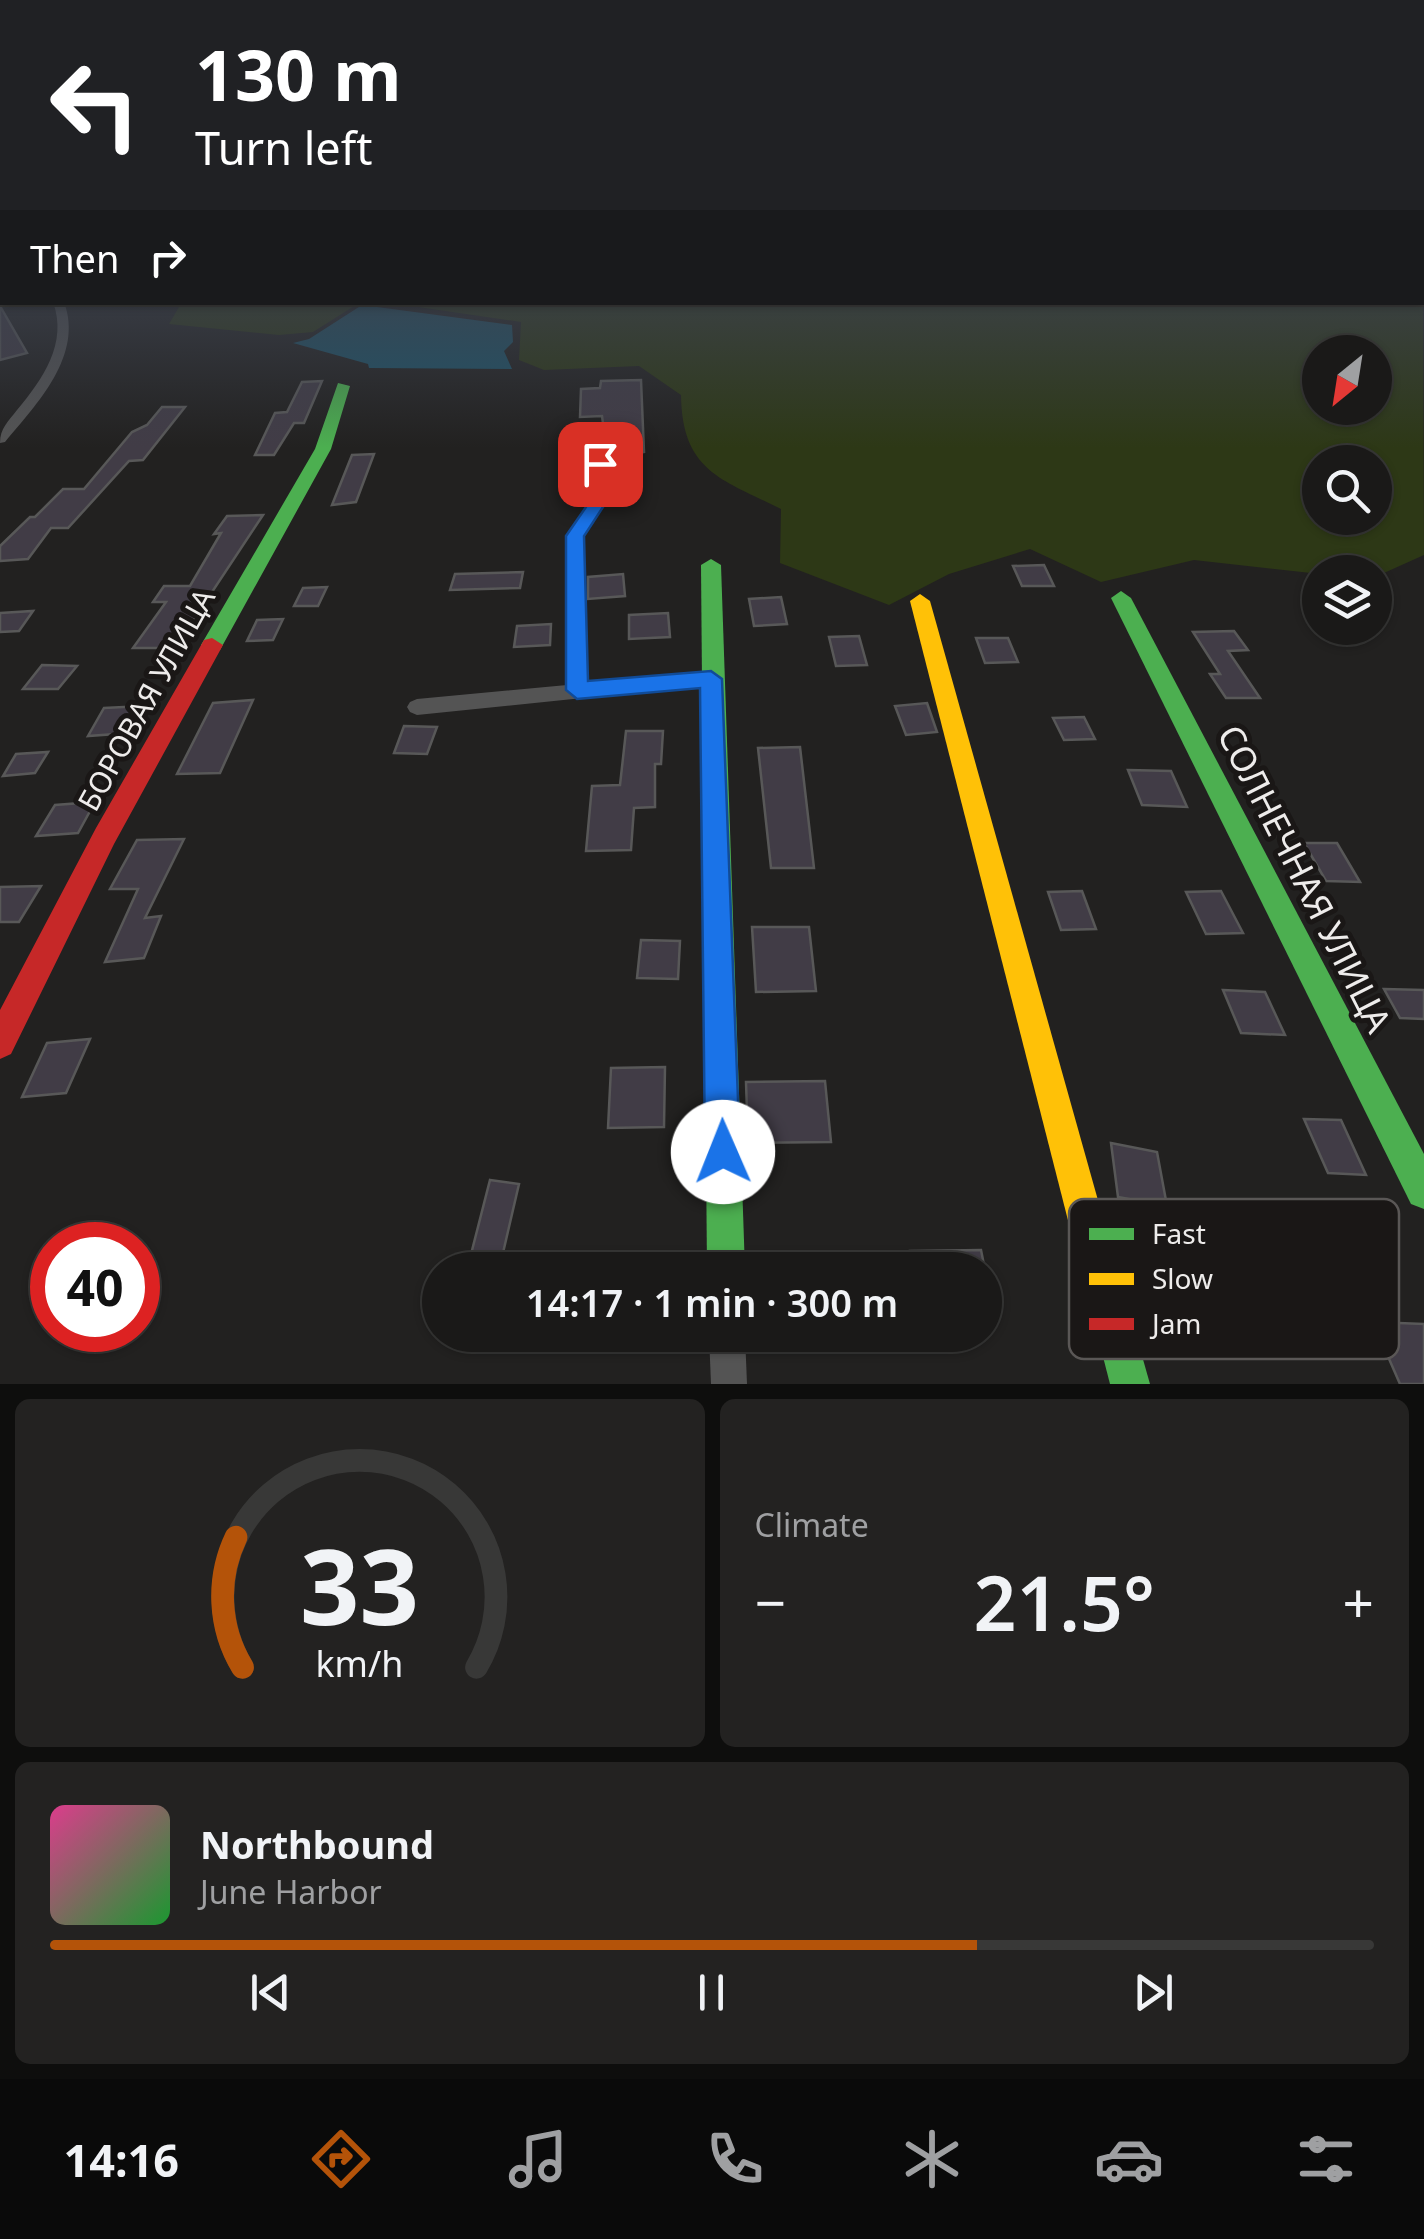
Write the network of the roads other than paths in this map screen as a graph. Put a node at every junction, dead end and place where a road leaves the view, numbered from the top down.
1 (66, 320) edge
2 (343, 386) dead end
3 (0, 438) edge
4 (600, 464) dead end
5 (711, 565) dead end
6 (1121, 598) dead end
7 (920, 601) dead end
8 (711, 679) junction
9 (577, 690) junction
10 (417, 707) dead end
11 (0, 1044) edge
12 (1424, 1191) edge
13 (1080, 1199) edge
14 (726, 1252) edge
15 (728, 1352) edge
16 (1123, 1359) edge
17 (728, 1384) edge
18 (1130, 1384) edge

1 - 3 street
2 - 11 street, БОРОВАЯ УЛИЦА
4 - 9 street
5 - 8 street
6 - 12 street, СОЛНЕЧНАЯ УЛИЦА
7 - 13 street
8 - 9 street
8 - 14 street
9 - 10 street
15 - 17 street
16 - 18 street

